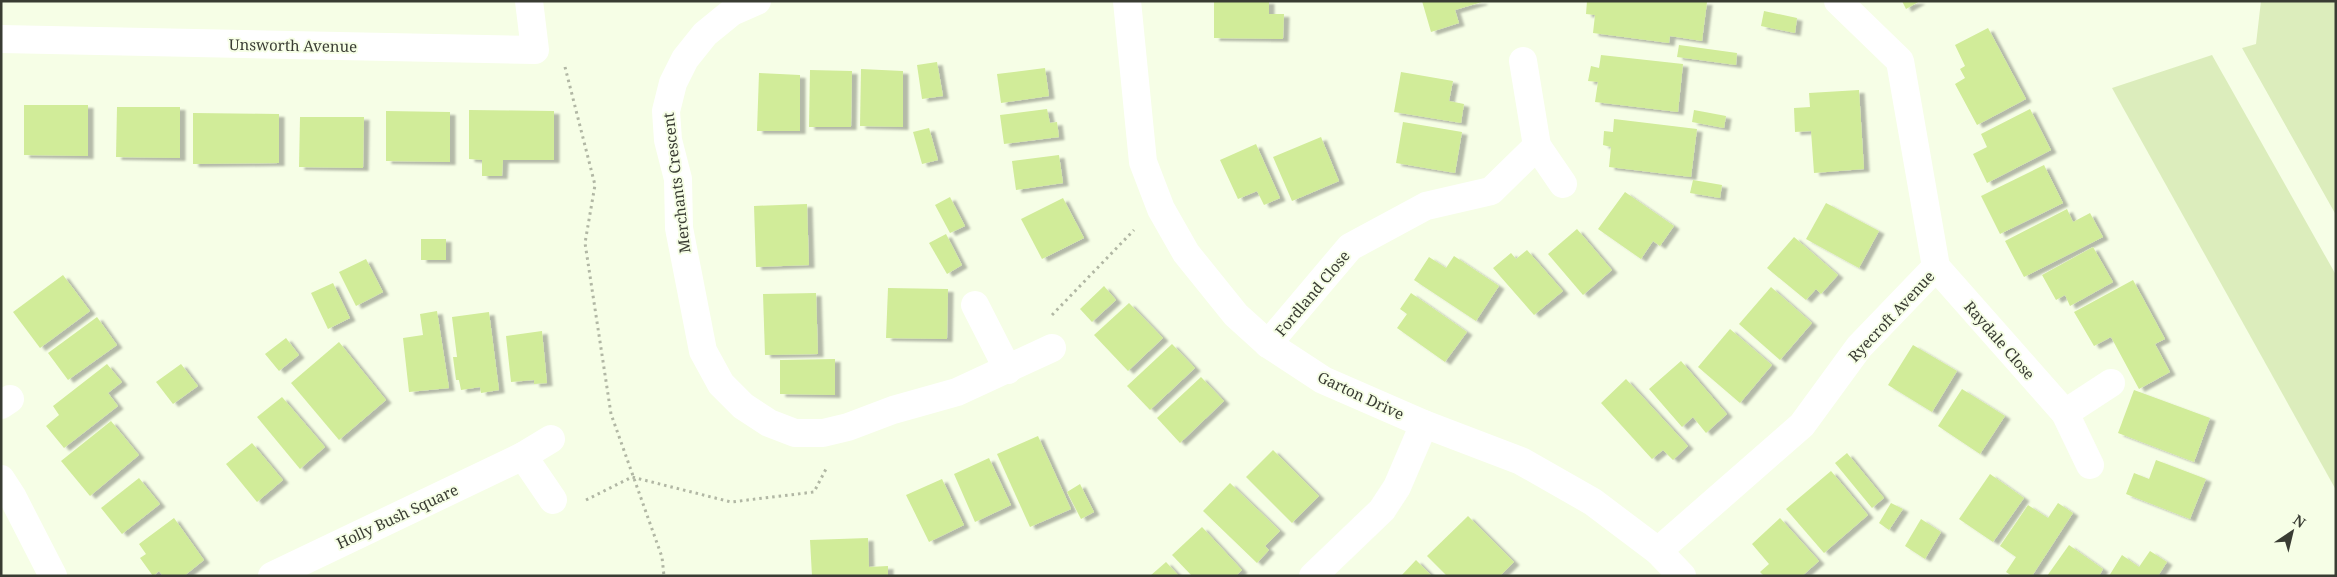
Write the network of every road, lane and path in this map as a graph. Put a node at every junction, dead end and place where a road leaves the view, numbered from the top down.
1 (529, 1) edge
2 (757, 1) edge
3 (1127, 1) edge
4 (1838, 1) edge
5 (1, 40) edge
6 (563, 59) dead end
7 (1523, 61) dead end
8 (1537, 146) junction
9 (1564, 184) dead end
10 (1161, 209) junction
11 (1936, 267) junction
12 (975, 305) dead end
13 (1268, 344) junction
14 (1052, 348) joint
15 (1008, 370) junction
16 (2111, 383) dead end
17 (2065, 413) junction
18 (1424, 424) junction
19 (848, 427) junction
20 (551, 439) dead end
21 (522, 456) junction
22 (2090, 465) dead end
23 (632, 477) junction
24 (1, 479) edge
25 (553, 500) joint
26 (1658, 550) junction
27 (53, 576) edge
28 (272, 576) edge
29 (664, 576) edge
30 (1313, 576) edge
31 (1682, 576) edge

1 - 5 street, Unsworth Avenue
2 - 19 street, Merchants Crescent
3 - 10 street, Garton Drive
4 - 11 street, Ryecroft Avenue
6 - 23 path
7 - 8 street
8 - 9 street
8 - 13 street, Fordland Close
10 - 13 street, Garton Drive
10 - 14 path
11 - 17 street, Raydale Close
11 - 26 street, Ryecroft Avenue
12 - 15 street
13 - 18 street, Garton Drive
14 - 15 street, Merchants Crescent
15 - 19 street, Merchants Crescent
16 - 17 street
17 - 22 street, Raydale Close
18 - 26 street, Garton Drive
18 - 30 street
19 - 23 path
20 - 21 street, Holly Bush Square
21 - 25 street
21 - 28 street, Holly Bush Square
23 - 25 path
23 - 29 path
24 - 27 street
26 - 31 street, Garton Drive

